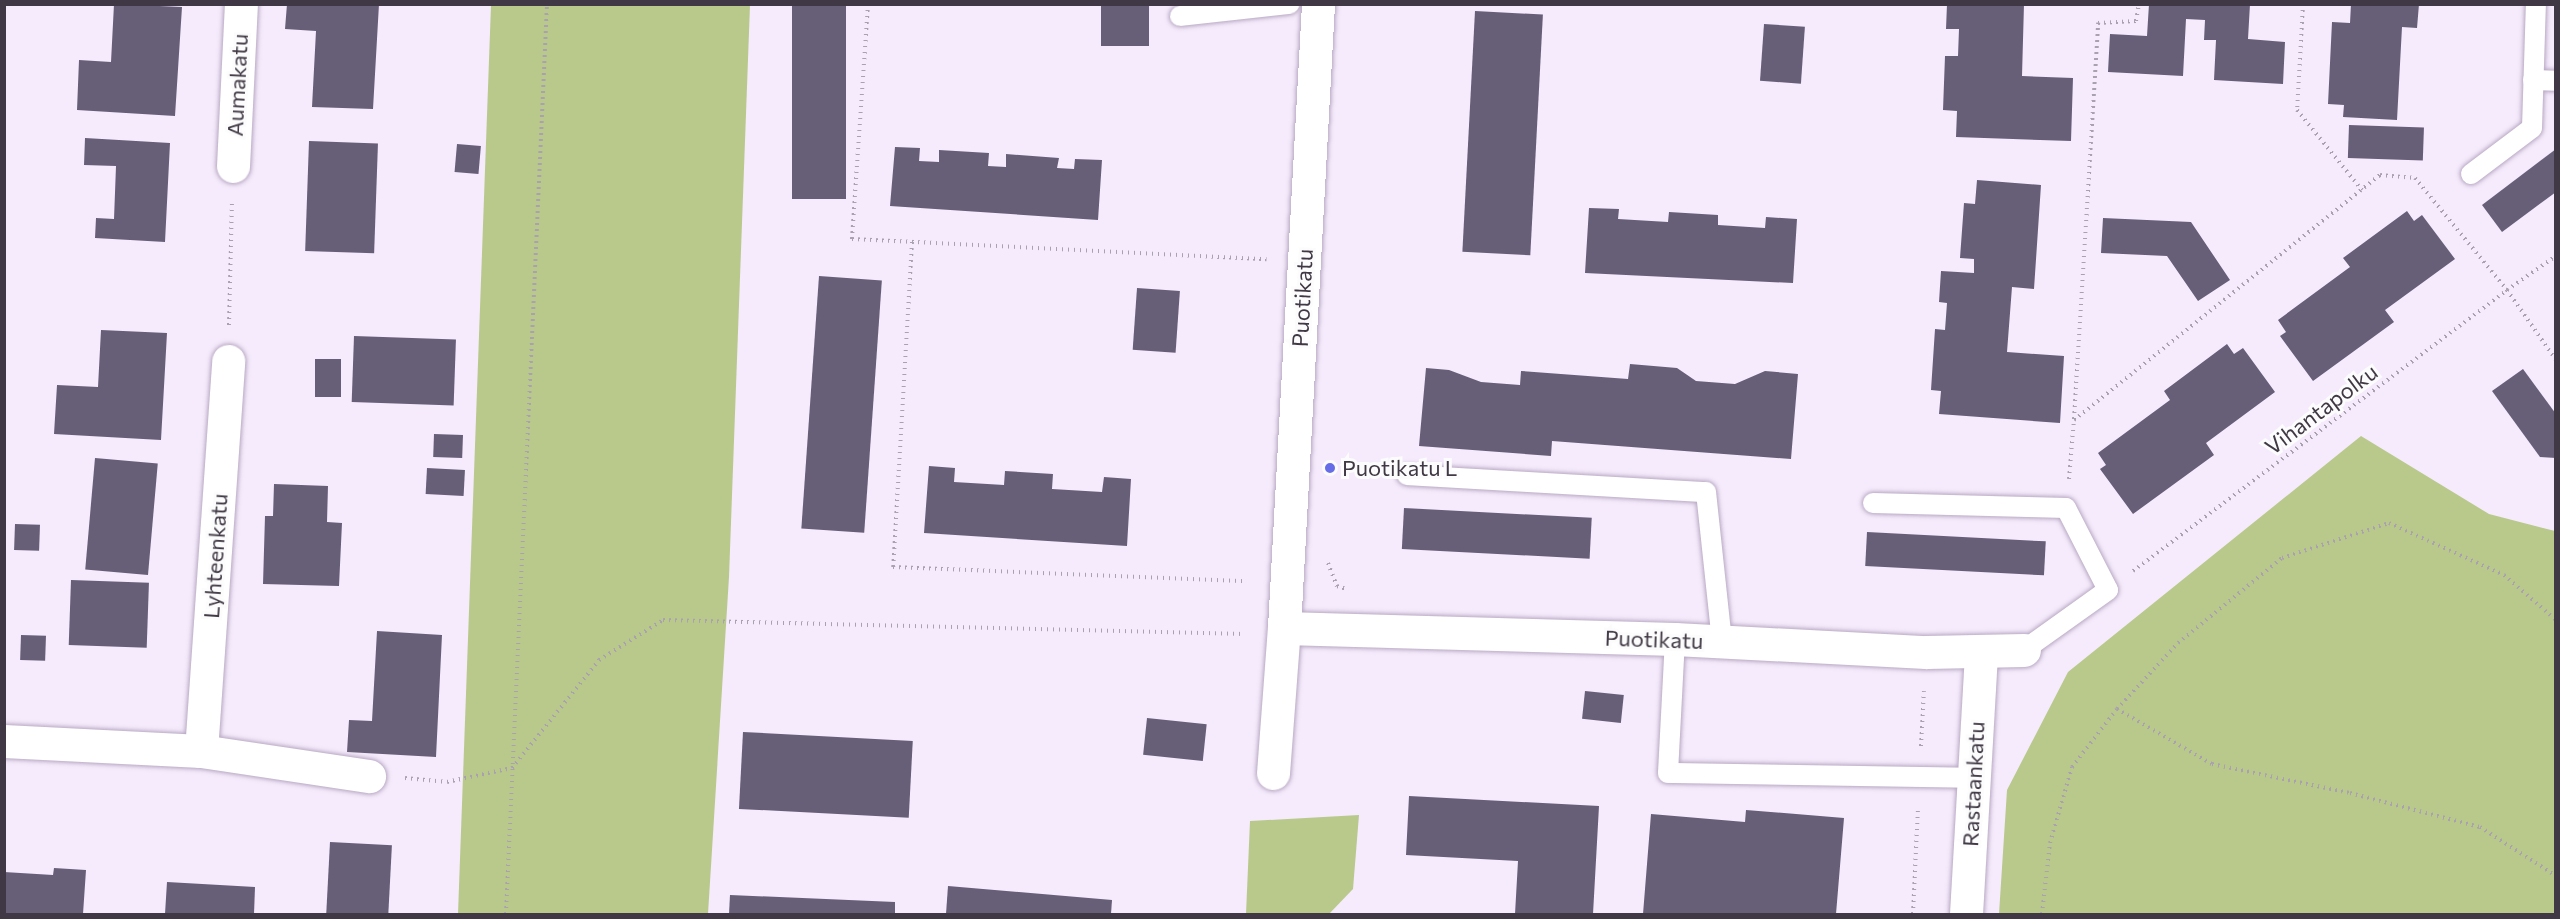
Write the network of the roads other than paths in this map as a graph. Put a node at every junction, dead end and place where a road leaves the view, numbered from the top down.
1 (241, 4) edge
2 (1289, 4) edge
3 (1318, 4) edge
4 (2536, 4) edge
5 (1180, 16) dead end
6 (2533, 80) junction
7 (2556, 81) edge
8 (233, 166) road end
9 (2471, 174) dead end
10 (228, 361) road end
11 (1407, 475) dead end
12 (1873, 502) dead end
13 (1284, 628) junction
14 (1675, 639) junction
15 (1722, 642) junction
16 (2024, 650) joint
17 (1981, 653) junction
18 (4, 741) edge
19 (201, 751) junction
20 (1273, 773) dead end
21 (369, 776) road end
22 (1974, 778) junction
23 (1966, 915) edge

1 - 8 street, Aumakatu
2 - 5 lane
3 - 13 street, Puotikatu
4 - 6 lane
6 - 7 lane
6 - 9 lane
10 - 19 street, Lyhteenkatu
11 - 15 lane
12 - 16 lane
13 - 14 street, Puotikatu
13 - 20 street, Puotikatu
14 - 15 street, Puotikatu
14 - 22 lane
15 - 17 street, Puotikatu
16 - 17 street, Puotikatu
17 - 22 street, Rastaankatu
18 - 19 street
19 - 21 street
22 - 23 street, Rastaankatu

